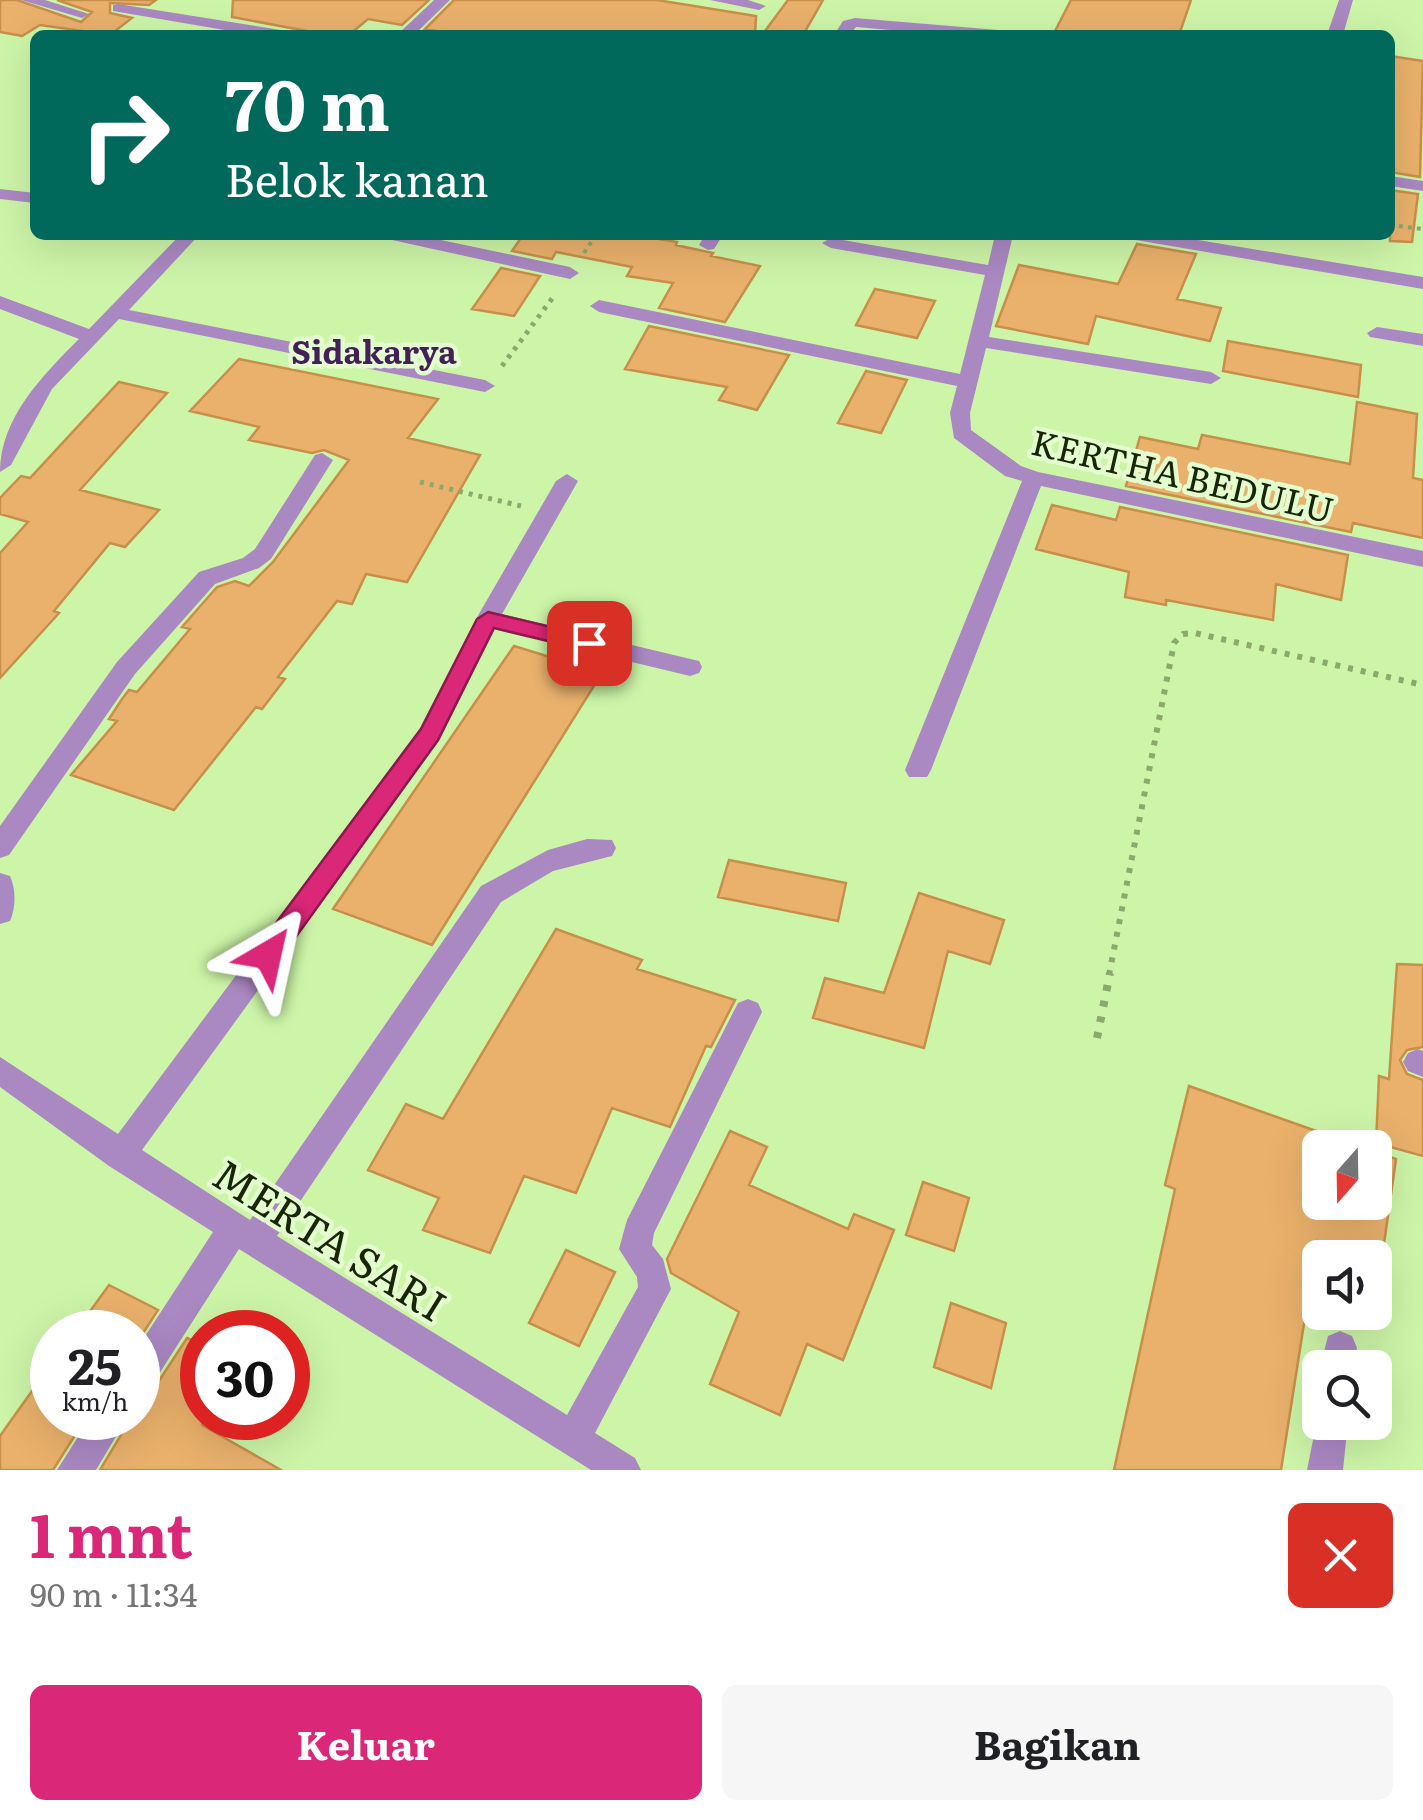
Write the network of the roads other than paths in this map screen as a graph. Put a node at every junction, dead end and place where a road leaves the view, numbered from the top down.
1 (28, 0) edge
2 (441, 0) edge
3 (717, 0) edge
4 (1346, 0) edge
5 (759, 6) dead end
6 (118, 8) dead end
7 (82, 14) dead end
8 (251, 30) edge
9 (413, 30) edge
10 (845, 30) edge
11 (943, 30) edge
12 (1337, 30) edge
13 (1395, 181) edge
14 (1423, 186) edge
15 (0, 194) edge
16 (30, 197) edge
17 (185, 240) edge
18 (415, 240) edge
19 (1002, 240) edge
20 (1166, 240) edge
21 (830, 243) dead end
22 (992, 272) junction
23 (570, 273) road end
24 (1423, 283) edge
25 (0, 302) edge
26 (599, 306) dead end
27 (112, 312) junction
28 (1377, 333) dead end
29 (90, 336) junction
30 (1423, 340) edge
31 (980, 341) junction
32 (1211, 378) dead end
33 (967, 382) junction
34 (486, 386) road end
35 (322, 460) dead end
36 (0, 465) edge
37 (1034, 478) junction
38 (568, 481) dead end
39 (1423, 559) edge
40 (488, 619) junction
41 (690, 667) dead end
42 (918, 770) dead end
43 (0, 847) edge
44 (604, 848) dead end
45 (0, 884) edge
46 (0, 913) edge
47 (748, 1012) dead end
48 (0, 1070) edge
49 (120, 1156) junction
50 (244, 1236) junction
51 (160, 1347) edge
52 (573, 1439) junction
53 (95, 1440) edge
54 (1329, 1440) edge
55 (75, 1470) edge
56 (622, 1470) edge
57 (1326, 1470) edge

1 - 7 street
2 - 9 street
3 - 5 street
4 - 12 street
6 - 8 street
10 - 11 street
13 - 14 street
15 - 16 street
17 - 27 street
18 - 23 street
19 - 22 street, KERTHA BEDULU
20 - 24 street
21 - 22 street
22 - 31 street, KERTHA BEDULU
25 - 29 street
26 - 33 street
27 - 29 street
27 - 34 street
28 - 30 street
29 - 36 street
31 - 32 street
31 - 33 street, KERTHA BEDULU
33 - 37 street, KERTHA BEDULU
35 - 43 street
37 - 39 street, KERTHA BEDULU
37 - 42 street
38 - 40 street
40 - 41 street
40 - 49 street
44 - 50 street
45 - 46 street
47 - 52 street
48 - 49 street, MERTA SARI
49 - 50 street, MERTA SARI
50 - 51 street
50 - 52 street, MERTA SARI
52 - 56 street, MERTA SARI
53 - 55 street
54 - 57 street

